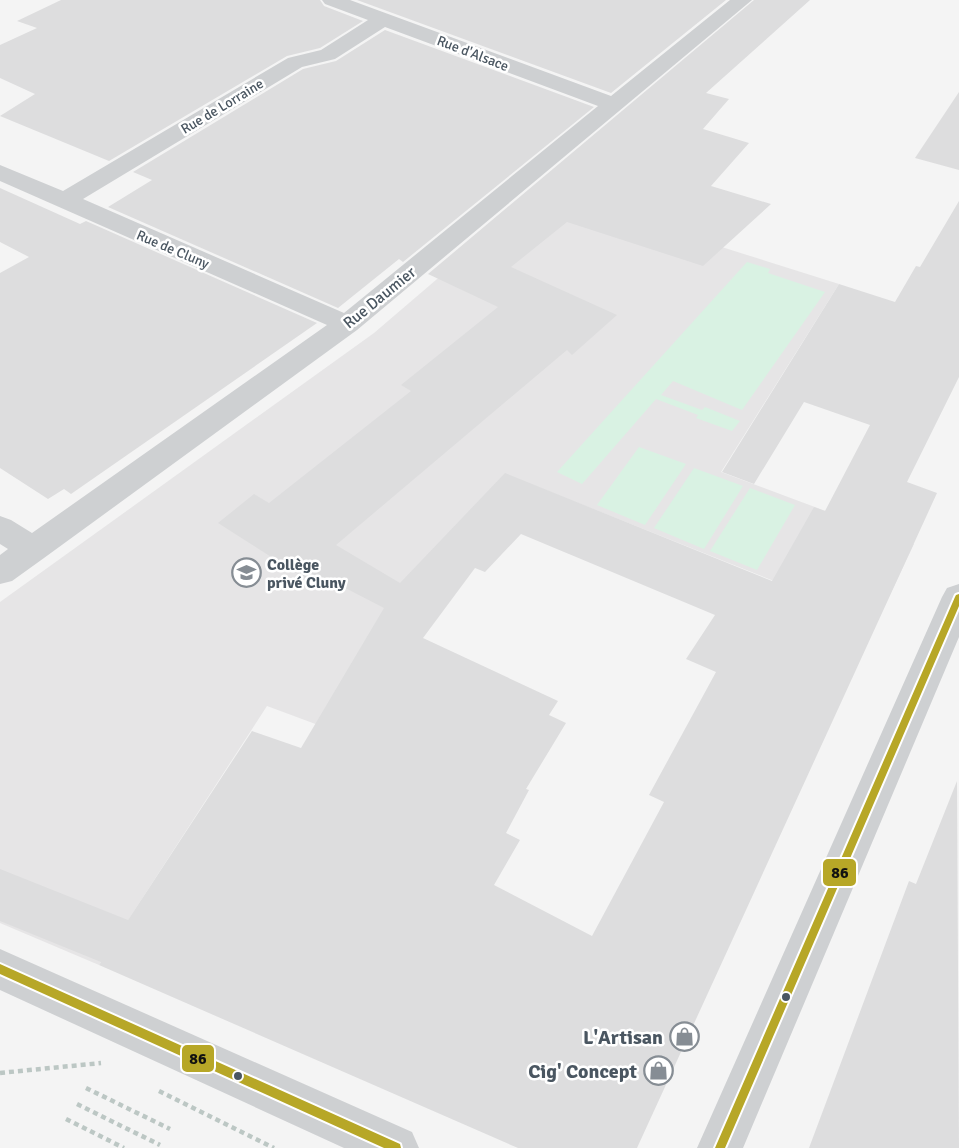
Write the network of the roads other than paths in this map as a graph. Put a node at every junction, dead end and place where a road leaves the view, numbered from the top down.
1 (332, 0) edge
2 (742, 0) edge
3 (383, 19) junction
4 (615, 105) junction
5 (0, 172) edge
6 (63, 201) junction
7 (347, 324) junction
8 (0, 528) edge
9 (33, 549) junction
10 (0, 572) edge
11 (959, 597) edge
12 (0, 969) edge
13 (396, 1148) edge
14 (720, 1148) edge

1 - 3 street, Rue d'Alsace
2 - 4 street, Rue Daumier
3 - 4 street, Rue d'Alsace
3 - 6 street, Rue de Lorraine
4 - 7 street, Rue Daumier
5 - 6 street, Rue de Cluny
6 - 7 street, Rue de Cluny
7 - 9 street, Rue Daumier
8 - 9 street
9 - 10 street, Rue Daumier
11 - 14 street
12 - 13 street

